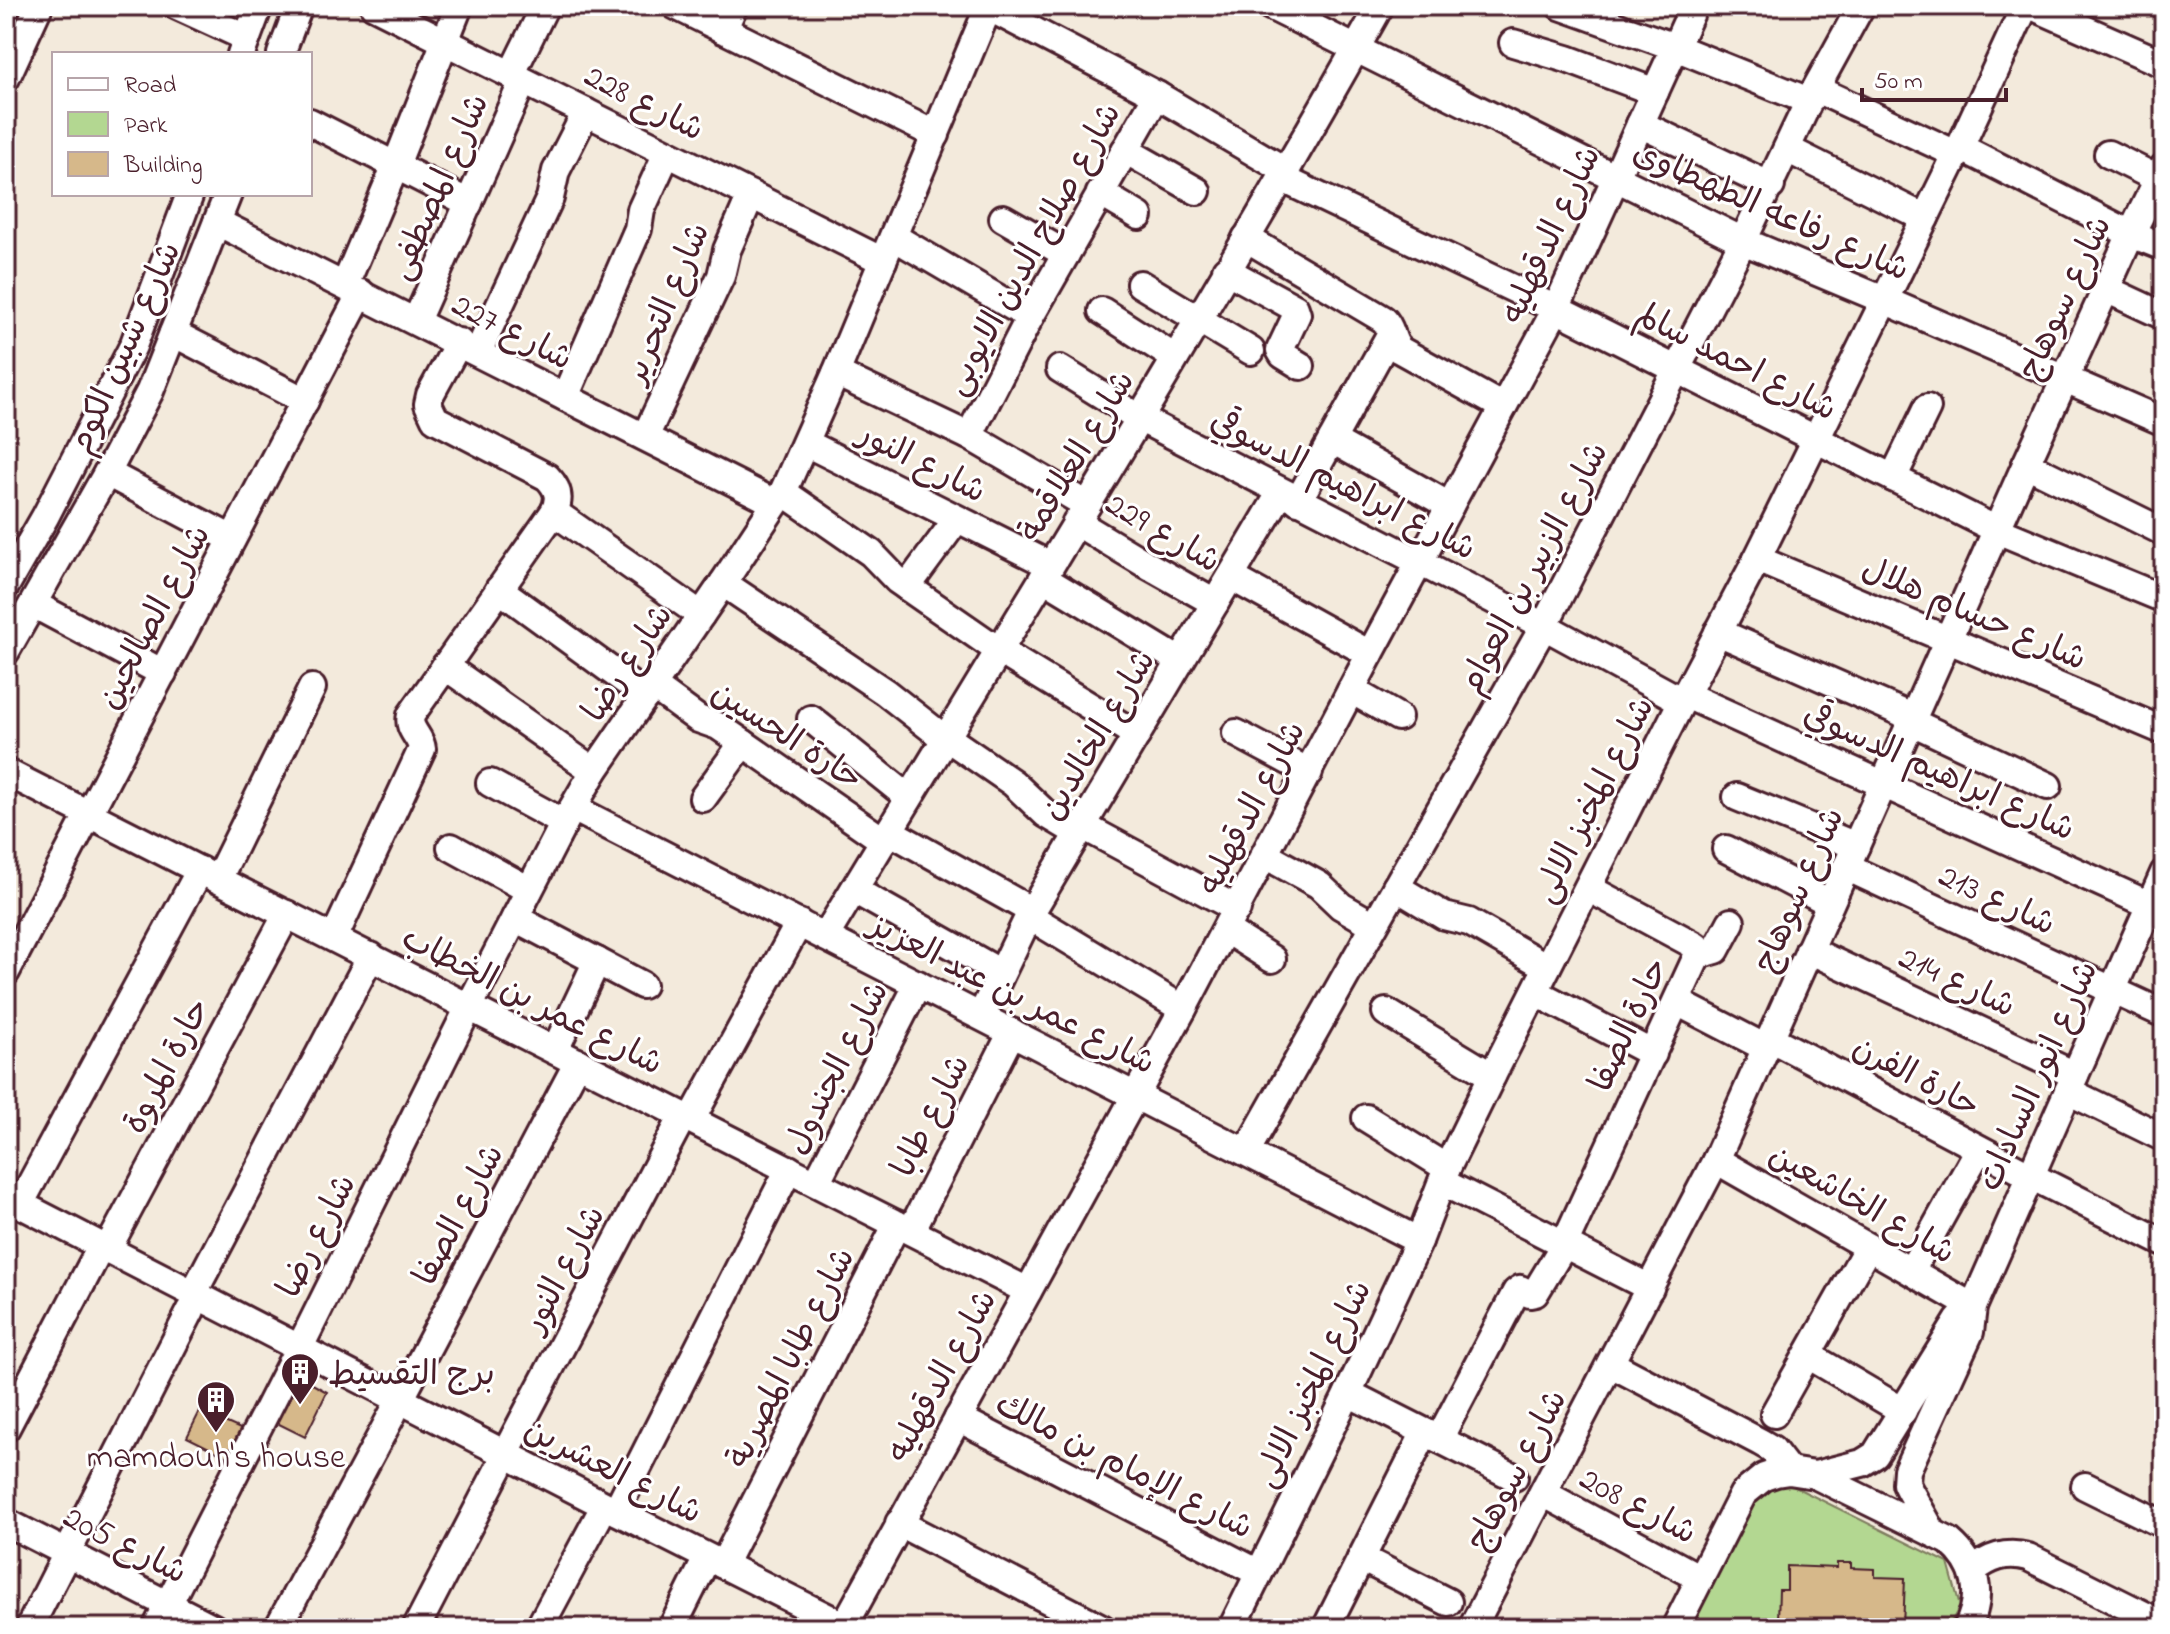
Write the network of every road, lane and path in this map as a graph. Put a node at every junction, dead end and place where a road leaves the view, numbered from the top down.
1 (39, 6) edge
2 (177, 6) edge
3 (259, 6) edge
4 (299, 6) edge
5 (374, 6) edge
6 (459, 6) edge
7 (545, 6) edge
8 (676, 6) edge
9 (734, 6) edge
10 (1270, 6) edge
11 (1380, 6) edge
12 (1560, 6) edge
13 (1694, 6) edge
14 (1861, 6) edge
15 (2025, 6) edge
16 (2032, 6) edge
17 (988, 7) edge
18 (723, 30) junction
19 (445, 42) junction
20 (1513, 43) dead end
21 (244, 46) edge
22 (1675, 47) junction
23 (1356, 49) junction
24 (282, 52) edge
25 (2164, 64) edge
26 (6, 78) edge
27 (517, 78) junction
28 (1655, 92) junction
29 (1157, 95) junction
30 (1812, 95) junction
31 (586, 112) junction
32 (312, 123) edge
33 (1640, 124) junction
34 (936, 135) junction
35 (1787, 149) junction
36 (1125, 150) junction
37 (1958, 151) junction
38 (667, 153) junction
39 (2108, 154) dead end
40 (396, 165) junction
41 (2161, 173) edge
42 (1283, 174) junction
43 (1616, 179) junction
44 (1771, 186) junction
45 (1197, 191) dead end
46 (1100, 193) junction
47 (751, 195) junction
48 (189, 196) edge
49 (227, 196) edge
50 (469, 203) junction
51 (1139, 216) dead end
52 (1003, 218) dead end
53 (1925, 218) junction
54 (217, 222) junction
55 (2131, 234) junction
56 (1246, 238) junction
57 (1743, 241) junction
58 (2164, 247) edge
59 (888, 249) junction
60 (1066, 254) junction
61 (1226, 270) junction
62 (1140, 284) dead end
63 (353, 289) junction
64 (2106, 289) junction
65 (1884, 300) junction
66 (1556, 309) junction
67 (1102, 311) dead end
68 (2164, 316) edge
69 (1030, 317) junction
70 (1197, 320) junction
71 (416, 321) junction
72 (173, 333) junction
73 (1391, 333) junction
74 (468, 347) junction
75 (1251, 351) dead end
76 (1175, 358) junction
77 (1301, 366) dead end
78 (1060, 369) dead end
79 (1678, 370) junction
80 (836, 373) junction
81 (2065, 379) junction
82 (565, 397) junction
83 (305, 401) junction
84 (1503, 407) junction
85 (1927, 408) dead end
86 (1139, 418) junction
87 (2164, 422) edge
88 (969, 436) junction
89 (645, 437) junction
90 (1816, 439) junction
91 (1332, 440) junction
92 (806, 443) junction
93 (2026, 464) junction
94 (107, 473) junction
95 (1893, 478) junction
96 (1289, 496) junction
97 (779, 498) junction
98 (1450, 506) junction
99 (554, 512) junction
100 (1082, 514) junction
101 (957, 519) junction
102 (1997, 530) junction
103 (2164, 532) edge
104 (232, 539) junction
105 (1757, 559) junction
106 (1420, 563) junction
107 (1046, 572) junction
108 (1231, 577) junction
109 (723, 583) junction
110 (6, 585) edge
111 (907, 587) junction
112 (499, 589) junction
113 (2164, 599) edge
114 (1215, 603) junction
115 (33, 604) junction
116 (701, 615) junction
117 (1544, 626) junction
118 (1718, 632) junction
119 (1948, 640) junction
120 (998, 650) junction
121 (6, 651) edge
122 (1370, 654) junction
123 (1180, 661) junction
124 (445, 666) junction
125 (163, 673) junction
126 (312, 688) dead end
127 (1351, 690) junction
128 (650, 691) junction
129 (1684, 698) junction
130 (1398, 717) dead end
131 (811, 719) dead end
132 (1913, 720) junction
133 (2164, 731) edge
134 (1236, 733) dead end
135 (1137, 735) junction
136 (945, 738) junction
137 (743, 743) junction
138 (594, 771) junction
139 (6, 772) edge
140 (1309, 772) junction
141 (490, 783) dead end
142 (1884, 784) junction
143 (2048, 786) dead end
144 (1737, 797) dead end
145 (703, 798) dead end
146 (909, 798) junction
147 (89, 814) junction
148 (568, 815) junction
149 (1080, 830) junction
150 (886, 836) junction
151 (451, 847) dead end
152 (1726, 849) dead end
153 (1265, 855) junction
154 (1851, 857) junction
155 (2164, 873) edge
156 (209, 875) junction
157 (1396, 887) junction
158 (1588, 888) junction
159 (529, 890) junction
160 (854, 890) junction
161 (1830, 903) junction
162 (2157, 908) edge
163 (1031, 913) junction
164 (287, 914) junction
165 (515, 918) junction
166 (1231, 920) junction
167 (1731, 922) dead end
168 (799, 923) junction
169 (1374, 925) junction
170 (825, 937) junction
171 (334, 938) junction
172 (1809, 950) junction
173 (1699, 955) junction
174 (371, 956) junction
175 (1272, 959) dead end
176 (597, 961) junction
177 (1547, 967) junction
178 (6, 972) edge
179 (1001, 973) junction
180 (918, 984) junction
181 (642, 985) dead end
182 (2112, 991) junction
183 (1535, 992) junction
184 (1677, 1002) junction
185 (469, 1007) junction
186 (1183, 1009) junction
187 (1386, 1012) dead end
188 (2164, 1014) edge
189 (981, 1016) junction
190 (1012, 1032) junction
191 (1768, 1043) junction
192 (1653, 1054) junction
193 (566, 1056) junction
194 (1492, 1076) junction
195 (2072, 1083) junction
196 (1136, 1095) junction
197 (687, 1118) junction
198 (1366, 1118) dead end
199 (2164, 1138) edge
200 (1979, 1149) junction
201 (1246, 1152) junction
202 (1716, 1160) junction
203 (789, 1169) junction
204 (1445, 1175) junction
205 (2031, 1176) junction
206 (816, 1183) junction
207 (10, 1212) edge
208 (904, 1228) junction
209 (1419, 1241) junction
210 (2164, 1243) edge
211 (1564, 1245) junction
212 (1868, 1247) junction
213 (101, 1255) junction
214 (1911, 1271) junction
215 (1650, 1288) junction
216 (1028, 1291) junction
217 (192, 1302) junction
218 (1973, 1307) junction
219 (295, 1355) junction
220 (1808, 1355) junction
221 (1611, 1364) junction
222 (1348, 1393) junction
223 (397, 1407) junction
224 (1903, 1411) junction
225 (1774, 1414) dead end
226 (958, 1418) junction
227 (6, 1428) edge
228 (1432, 1435) junction
229 (502, 1461) junction
230 (1789, 1471) junction
231 (1815, 1475) junction
232 (1514, 1477) dead end
233 (2085, 1486) dead end
234 (1543, 1493) junction
235 (607, 1515) junction
236 (6, 1522) edge
237 (899, 1523) junction
238 (2164, 1525) edge
239 (1933, 1533) junction
240 (67, 1553) junction
241 (1361, 1558) junction
242 (1676, 1564) junction
243 (712, 1568) junction
244 (1972, 1571) junction
245 (1259, 1573) junction
246 (1700, 1578) junction
247 (1448, 1602) dead end
248 (168, 1604) junction
249 (1482, 1624) edge
250 (2164, 1625) edge
251 (845, 1627) edge
252 (29, 1628) edge
253 (156, 1628) edge
254 (214, 1628) edge
255 (278, 1628) edge
256 (416, 1628) edge
257 (539, 1628) edge
258 (672, 1628) edge
259 (816, 1628) edge
260 (1102, 1628) edge
261 (1232, 1628) edge
262 (1326, 1628) edge
263 (1658, 1628) edge
264 (1675, 1628) edge
265 (1967, 1628) edge

1 - 26 street
2 - 21 street
3 - 21 street
4 - 24 street
5 - 19 street, شارع 228
6 - 19 street, شارع الصالحين
7 - 27 street, شارع المصطفى
8 - 18 street
9 - 18 street
10 - 23 street, شارع رفاعه الطهطاوى
11 - 23 street, شارع العلاقمة
12 - 22 street
13 - 22 street, شارع الدقهليه
14 - 30 street, شارع الزبير بن العوام
15 - 37 street, شارع المخبز الالى
16 - 25 street
17 - 29 street, شارع احمد سالم
17 - 34 street, شارع رضا
18 - 34 street
19 - 27 street, شارع 228
19 - 40 street, شارع الصالحين
20 - 28 street
22 - 28 street, شارع الدقهليه
22 - 30 street
23 - 42 street, شارع العلاقمة
23 - 43 street, شارع رفاعه الطهطاوى
27 - 31 street, شارع 228
27 - 50 street, شارع المصطفى
28 - 33 street, شارع الدقهليه
29 - 36 street, شارع صلاح الدين الايوبى
29 - 42 street, شارع احمد سالم
30 - 35 street, شارع الزبير بن العوام
30 - 37 street
31 - 38 street, شارع 228
31 - 74 street
32 - 40 street
33 - 43 street, شارع الدقهليه
33 - 44 street
34 - 59 street, شارع رضا
35 - 44 street, شارع الزبير بن العوام
35 - 53 street
36 - 45 street
36 - 46 street, شارع صلاح الدين الايوبى
37 - 53 street, شارع المخبز الالى
37 - 55 street
38 - 47 street, شارع 228
38 - 82 street
39 - 41 street
40 - 50 street
40 - 63 street, شارع الصالحين
41 - 55 street, شارع سوهاج
42 - 56 street, شارع العلاقمة
42 - 66 street, شارع احمد سالم
43 - 57 street, شارع رفاعه الطهطاوى
43 - 66 street, شارع الدقهليه
44 - 57 street, شارع الزبير بن العوام
46 - 51 street
46 - 60 street, شارع صلاح الدين الايوبى
47 - 59 street, شارع 228
47 - 89 street, شارع التحرير
48 - 110 street, شارع شبين الكوم
49 - 54 street, شارع شبين الكوم
50 - 71 street, شارع المصطفى
52 - 60 street
53 - 65 street, شارع المخبز الالى
54 - 63 street, شارع 227
54 - 72 street, شارع شبين الكوم
55 - 58 street
55 - 64 street, شارع سوهاج
56 - 61 street, شارع العلاقمة
56 - 73 street
57 - 65 street, شارع رفاعه الطهطاوى
57 - 79 street, شارع الزبير بن العوام
59 - 69 street, شارع 228
59 - 80 street, شارع رضا
60 - 69 street, شارع صلاح الدين الايوبى
61 - 70 street, شارع العلاقمة
61 - 77 street
62 - 70 street
63 - 71 street, شارع 227
63 - 83 street, شارع الصالحين
64 - 68 street
64 - 81 street, شارع سوهاج
65 - 81 street, شارع رفاعه الطهطاوى
65 - 90 street, شارع المخبز الالى
66 - 79 street, شارع احمد سالم
66 - 84 street, شارع الدقهليه
67 - 76 street
69 - 88 street, شارع صلاح الدين الايوبى
70 - 75 street
70 - 76 street, شارع العلاقمة
71 - 74 street, شارع 227
72 - 83 street
72 - 94 street, شارع شبين الكوم
73 - 84 street
73 - 91 street, شارع الخالدين
74 - 82 street, شارع 227
74 - 99 street
76 - 86 street, شارع العلاقمة
78 - 86 street, شارع ابراهيم الدسوقي
79 - 90 street, شارع احمد سالم
79 - 117 street, شارع الزبير بن العوام
80 - 88 street, شارع 229
80 - 92 street, شارع رضا
81 - 87 street, شارع رفاعه الطهطاوى
81 - 93 street, شارع سوهاج
82 - 89 street, شارع 227
83 - 104 street, شارع الصالحين
84 - 98 street, شارع الدقهليه
85 - 95 street
86 - 96 street, شارع ابراهيم الدسوقي
86 - 100 street, شارع العلاقمة
88 - 100 street, شارع 229
89 - 97 street, شارع 227
90 - 95 street, شارع احمد سالم
90 - 105 street, شارع المخبز الالى
91 - 96 street, شارع الخالدين
91 - 98 street
92 - 97 street, شارع رضا
92 - 101 street, شارع النور
93 - 102 street, شارع سوهاج
93 - 103 street
94 - 104 street
94 - 115 street, شارع شبين الكوم
95 - 102 street, شارع احمد سالم
96 - 106 street, شارع ابراهيم الدسوقي
96 - 108 street, شارع الخالدين
97 - 109 street, شارع رضا
97 - 111 street, شارع 227
98 - 106 street, شارع الدقهليه
99 - 112 street
99 - 116 street
100 - 107 street, شارع العلاقمة
100 - 114 street, شارع 229
101 - 107 street, شارع النور
101 - 111 street
102 - 113 street, شارع احمد سالم
102 - 119 street, شارع سوهاج
104 - 125 street, شارع الصالحين
105 - 118 street, شارع المخبز الالى
105 - 119 street, شارع حسام هلال
106 - 117 street, شارع ابراهيم الدسوقي
106 - 122 street, شارع الدقهليه
107 - 120 street, شارع العلاقمة
107 - 123 street, شارع النور
108 - 114 street, شارع الخالدين
108 - 122 street
109 - 116 street, شارع رضا
109 - 136 street
111 - 120 street, شارع 227
112 - 124 street
112 - 128 street, حارة الحسين
114 - 123 street, شارع الخالدين
115 - 121 street, شارع شبين الكوم
115 - 125 street
116 - 128 street, شارع رضا
117 - 129 street, شارع ابراهيم الدسوقي
117 - 157 street, شارع الزبير بن العوام
118 - 129 street, شارع المخبز الالى
118 - 132 street
119 - 132 street, شارع سوهاج
119 - 133 street, شارع حسام هلال
120 - 135 street, شارع 227
120 - 136 street, شارع العلاقمة
122 - 127 street, شارع الدقهليه
123 - 135 street, شارع الخالدين
124 - 138 street
124 - 171 street
125 - 147 street, شارع الصالحين
126 - 156 street
127 - 130 street
127 - 140 street, شارع الدقهليه
128 - 137 street, حارة الحسين
128 - 138 street, شارع رضا
129 - 142 street, شارع ابراهيم الدسوقي
129 - 158 street, شارع المخبز الالى
131 - 146 street
132 - 142 street, شارع سوهاج
132 - 143 street
134 - 140 street
135 - 149 street, شارع الخالدين
136 - 146 street, شارع العلاقمة
136 - 149 street
137 - 145 street
137 - 150 street, حارة الحسين
138 - 148 street, شارع رضا
139 - 147 street, شارع عمر بن الخطاب
140 - 153 street, شارع الدقهليه
141 - 148 street, شارع عمر بن عبد العزيز
142 - 154 street, شارع سوهاج
142 - 162 street, شارع ابراهيم الدسوقي
144 - 154 street, شارع 213
146 - 150 street, شارع العلاقمة
147 - 156 street, شارع عمر بن الخطاب
147 - 178 street, شارع الصالحين
148 - 159 street, شارع رضا
148 - 168 street, شارع عمر بن عبد العزيز
149 - 163 street, شارع الخالدين
149 - 166 street
150 - 160 street, شارع العلاقمة
150 - 163 street, حارة الحسين
151 - 159 street
152 - 161 street
153 - 166 street, شارع الدقهليه
153 - 169 street
154 - 161 street, شارع سوهاج
154 - 182 street, شارع 213
155 - 162 street, شارع انور السادات
156 - 164 street, شارع عمر بن الخطاب
156 - 207 street
157 - 169 street, شارع الزبير بن العوام
157 - 177 street
158 - 173 street, حارة الصفا
158 - 177 street, شارع المخبز الالى
159 - 165 street, شارع رضا
160 - 170 street, شارع العلاقمة
160 - 179 street
161 - 172 street, شارع سوهاج
162 - 182 street, شارع انور السادات
163 - 179 street, شارع الخالدين
163 - 186 street, حارة الحسين
164 - 171 street, شارع عمر بن الخطاب
164 - 213 street, حارة المروة
165 - 176 street
165 - 185 street, شارع رضا
166 - 175 street
166 - 186 street, شارع الدقهليه
167 - 173 street
168 - 170 street, شارع عمر بن عبد العزيز
168 - 197 street, شارع النور
169 - 201 street, شارع الزبير بن العوام
170 - 180 street, شارع عمر بن عبد العزيز
171 - 174 street, شارع عمر بن الخطاب
172 - 191 street, شارع سوهاج
172 - 195 street, شارع 214
173 - 184 street, حارة الصفا
174 - 185 street, شارع عمر بن الخطاب
174 - 217 street
176 - 181 street
176 - 193 street, شارع الصفا
177 - 183 street, شارع المخبز الالى
179 - 189 street, شارع الخالدين
180 - 189 street, شارع عمر بن عبد العزيز
180 - 206 street, شارع الجندول
182 - 188 street, شارع 213
182 - 195 street, شارع انور السادات
183 - 192 street
183 - 194 street, شارع المخبز الالى
184 - 191 street, حارة الفرن
184 - 192 street, حارة الصفا
185 - 193 street, شارع عمر بن الخطاب
185 - 219 street, شارع رضا
186 - 196 street, شارع الدقهليه
187 - 194 street
189 - 190 street, شارع عمر بن عبد العزيز
190 - 196 street, شارع عمر بن عبد العزيز
190 - 208 street, شارع طابا
191 - 200 street, حارة الفرن
191 - 202 street, شارع سوهاج
192 - 211 street, حارة الصفا
193 - 197 street, شارع عمر بن الخطاب
193 - 223 street, شارع الصفا
194 - 204 street, شارع المخبز الالى
195 - 199 street, شارع 214
195 - 205 street, شارع انور السادات
196 - 201 street, شارع عمر بن عبد العزيز
196 - 216 street, شارع الدقهليه
197 - 203 street, شارع عمر بن الخطاب
197 - 229 street, شارع النور
198 - 204 street
200 - 205 street, حارة الفرن
200 - 214 street
201 - 209 street, شارع عمر بن عبد العزيز
202 - 212 street, شارع الخاشعين
202 - 215 street, شارع سوهاج
203 - 206 street, شارع عمر بن الخطاب
203 - 235 street
204 - 209 street, شارع المخبز الالى
204 - 211 street
205 - 210 street, حارة الفرن
205 - 218 street, شارع انور السادات
206 - 208 street, شارع عمر بن الخطاب
207 - 213 street, شارع العشرين
208 - 216 street, شارع عمر بن الخطاب
208 - 243 street, شارع طابا المصرية
209 - 222 street, شارع المخبز الالى
211 - 215 street
211 - 228 street, حارة الصفا
212 - 214 street, شارع الخاشعين
212 - 220 street
213 - 217 street, شارع العشرين
213 - 227 street, حارة المروة
214 - 218 street, شارع الخاشعين
215 - 221 street, شارع سوهاج
216 - 226 street, شارع الدقهليه
217 - 219 street, شارع العشرين
217 - 240 street
218 - 224 street, شارع انور السادات
218 - 239 street, شارع انور السادات
219 - 223 street, شارع العشرين
219 - 248 street, شارع رضا
220 - 224 street
220 - 225 street
221 - 230 street
221 - 234 street, شارع سوهاج
222 - 228 street
222 - 245 street, شارع المخبز الالى
223 - 229 street, شارع العشرين
223 - 255 street, شارع الصفا
224 - 231 street, شارع انور السادات
226 - 237 street, شارع الدقهليه
226 - 245 street, شارع الإمام بن مالك
228 - 232 street
228 - 241 street
229 - 235 street, شارع العشرين
229 - 256 street, شارع النور
230 - 231 street, شارع انور السادات
230 - 246 street
231 - 239 street, شارع انور السادات
233 - 238 street
234 - 242 street, شارع 208
234 - 249 street, شارع سوهاج
235 - 243 street, شارع العشرين
235 - 257 street
236 - 240 street, شارع 205
237 - 251 street, شارع الدقهليه
237 - 260 street
239 - 244 street, شارع انور السادات
240 - 248 street, شارع 205
240 - 252 street
241 - 247 street
241 - 262 street
242 - 246 street, شارع 208
242 - 263 street
243 - 251 street, شارع العشرين
243 - 258 street
243 - 259 street, شارع العشرين
244 - 250 street
244 - 265 street
245 - 261 street, شارع المخبز الالى
246 - 264 street
248 - 253 street, شارع رضا
248 - 254 street, شارع 205

